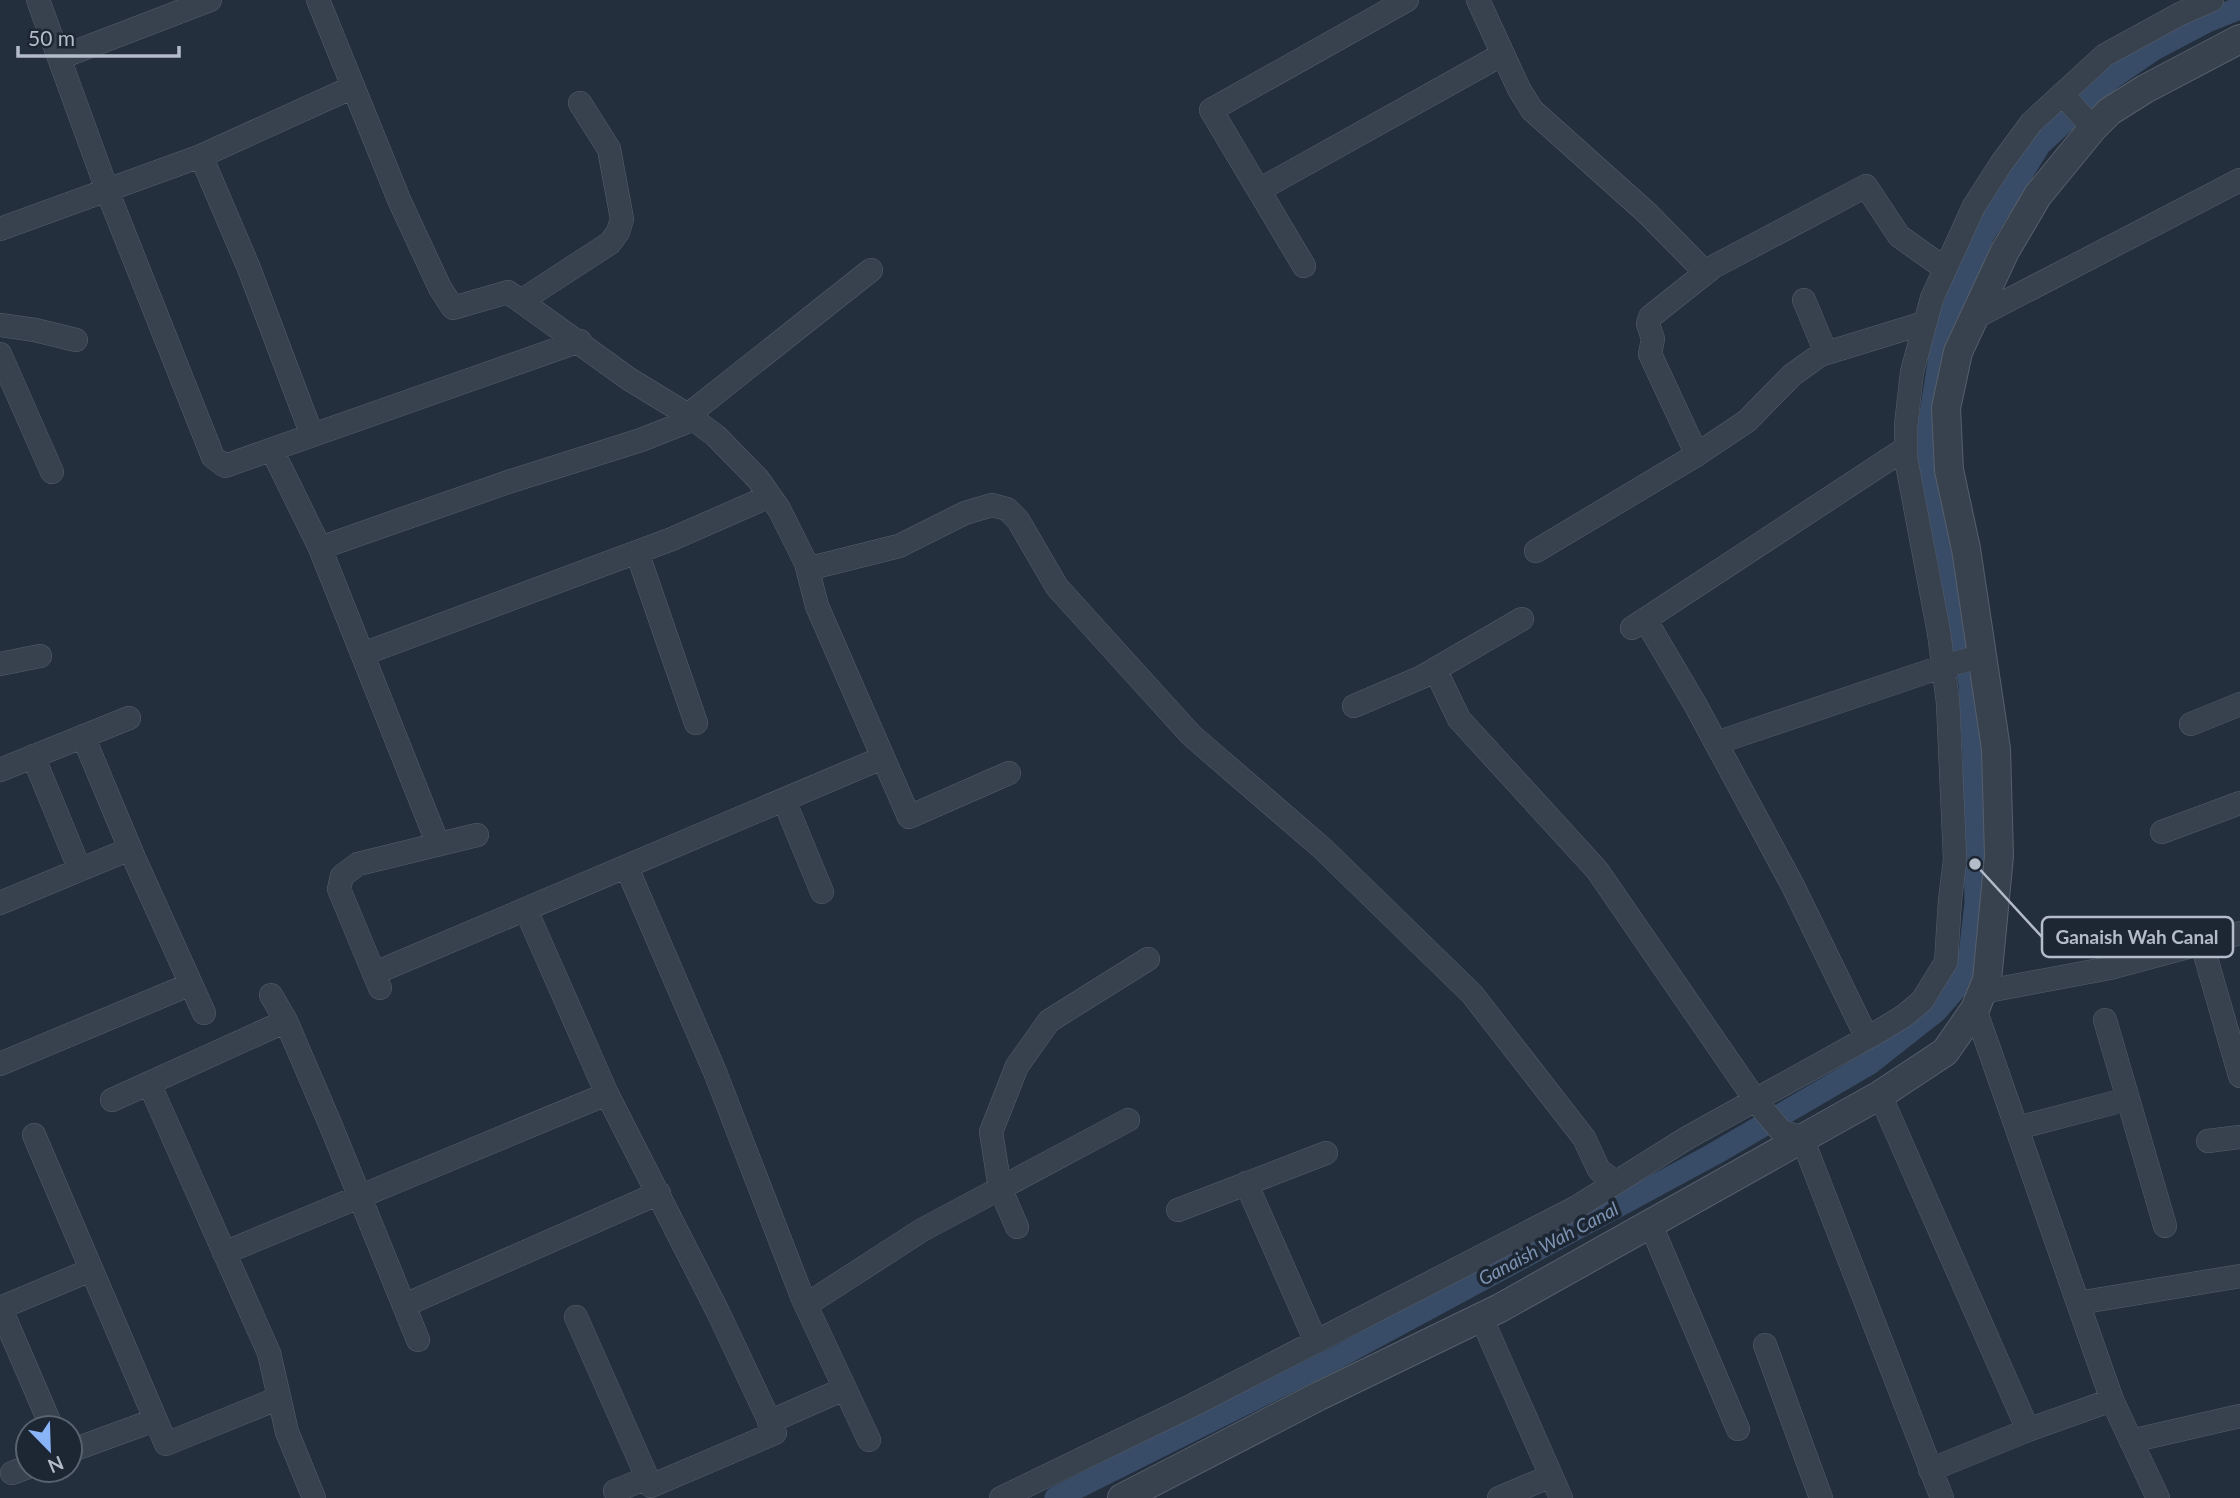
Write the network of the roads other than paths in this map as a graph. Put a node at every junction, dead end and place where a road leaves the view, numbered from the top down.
1 (38, 0) edge
2 (318, 0) edge
3 (1407, 0) edge
4 (1478, 0) edge
5 (2212, 0) edge
6 (203, 1) edge
7 (2240, 39) edge
8 (1503, 54) junction
9 (59, 58) junction
10 (353, 87) junction
11 (2065, 97) junction
12 (580, 103) dead end
13 (2089, 123) junction
14 (201, 156) junction
15 (2240, 180) edge
16 (107, 190) junction
17 (1259, 190) junction
18 (0, 229) edge
19 (1304, 266) dead end
20 (1944, 268) junction
21 (871, 270) dead end
22 (1706, 273) junction
23 (1804, 300) dead end
24 (521, 301) junction
25 (1972, 319) junction
26 (1924, 323) junction
27 (0, 325) edge
28 (76, 340) dead end
29 (580, 341) junction
30 (1826, 353) junction
31 (0, 354) edge
32 (9, 404) edge
33 (691, 417) junction
34 (312, 435) junction
35 (1906, 448) junction
36 (272, 450) junction
37 (1697, 455) junction
38 (52, 472) dead end
39 (770, 496) junction
40 (320, 548) junction
41 (1536, 551) dead end
42 (637, 552) junction
43 (806, 563) junction
44 (1522, 619) dead end
45 (363, 654) junction
46 (40, 656) dead end
47 (1980, 657) junction
48 (0, 664) edge
49 (1948, 665) junction
50 (1434, 669) junction
51 (2240, 704) edge
52 (1354, 706) dead end
53 (129, 718) dead end
54 (696, 723) dead end
55 (2191, 724) dead end
56 (83, 736) junction
57 (1716, 743) junction
58 (33, 756) junction
59 (882, 758) junction
60 (2, 762) edge
61 (1009, 774) dead end
62 (784, 800) junction
63 (2240, 803) edge
64 (2162, 832) dead end
65 (477, 835) dead end
66 (438, 844) junction
67 (131, 849) junction
68 (627, 867) junction
69 (80, 870) junction
70 (822, 892) dead end
71 (0, 903) edge
72 (526, 910) junction
73 (2240, 933) edge
74 (2202, 944) junction
75 (1149, 959) dead end
76 (191, 984) junction
77 (271, 995) dead end
78 (1979, 1000) junction
79 (204, 1013) dead end
80 (2105, 1020) dead end
81 (286, 1021) junction
82 (1867, 1038) junction
83 (0, 1064) edge
84 (2240, 1076) edge
85 (149, 1083) junction
86 (607, 1094) junction
87 (1880, 1095) junction
88 (2128, 1098) junction
89 (112, 1100) dead end
90 (1759, 1104) junction
91 (1128, 1120) dead end
92 (2017, 1128) junction
93 (1792, 1134) junction
94 (34, 1135) dead end
95 (2240, 1137) edge
96 (2208, 1141) dead end
97 (1326, 1153) dead end
98 (1615, 1182) junction
99 (1247, 1183) junction
100 (1000, 1188) junction
101 (659, 1193) junction
102 (360, 1197) junction
103 (1178, 1210) dead end
104 (1650, 1223) junction
105 (2165, 1226) dead end
106 (1017, 1227) dead end
107 (224, 1253) junction
108 (91, 1269) junction
109 (2240, 1276) edge
110 (2078, 1303) junction
111 (405, 1305) junction
112 (806, 1306) junction
113 (0, 1308) edge
114 (576, 1317) dead end
115 (1481, 1317) junction
116 (418, 1340) dead end
117 (1316, 1342) junction
118 (1765, 1345) dead end
119 (844, 1389) junction
120 (279, 1398) junction
121 (2112, 1400) junction
122 (46, 1414) edge
123 (2240, 1416) edge
124 (155, 1420) junction
125 (769, 1422) junction
126 (1738, 1429) dead end
127 (2028, 1430) junction
128 (869, 1440) dead end
129 (2130, 1441) junction
130 (84, 1446) edge
131 (1930, 1470) junction
132 (1551, 1476) junction
133 (647, 1478) junction
134 (615, 1492) dead end
135 (314, 1498) edge
136 (1001, 1498) edge
137 (1122, 1498) edge
138 (1499, 1498) edge
139 (1561, 1498) edge
140 (1821, 1498) edge
141 (1942, 1498) edge
142 (2158, 1498) edge

1 - 9 street
2 - 10 street
3 - 17 street
4 - 8 street
5 - 11 street
6 - 9 street
7 - 13 street
8 - 17 street
8 - 22 street
9 - 16 street
10 - 14 street
10 - 24 street
11 - 13 street
11 - 20 street
12 - 24 street
13 - 25 street
14 - 16 street
14 - 34 street
15 - 25 street
16 - 18 street
16 - 36 street
17 - 19 street
20 - 22 street
20 - 26 street
21 - 33 street
22 - 37 street
23 - 30 street
24 - 29 street
25 - 47 street
26 - 30 street
26 - 35 street
27 - 28 street
29 - 33 street
29 - 34 street
30 - 37 street
31 - 32 street
32 - 38 street
33 - 39 street
33 - 40 street
34 - 36 street
35 - 49 street
35 - 57 street
36 - 40 street
37 - 41 street
39 - 42 street
39 - 43 street
40 - 45 street
42 - 45 street
42 - 54 street
43 - 59 street
43 - 98 street
44 - 50 street
45 - 66 street
46 - 48 street
47 - 49 street
47 - 78 street
49 - 57 street
49 - 82 street
50 - 52 street
50 - 90 street
51 - 55 street
53 - 56 street
56 - 58 street
56 - 67 street
57 - 82 street
58 - 60 street
58 - 69 street
59 - 61 street
59 - 62 street
62 - 68 street
62 - 70 street
63 - 64 street
65 - 66 street
66 - 72 street
67 - 69 street
67 - 76 street
68 - 72 street
68 - 112 street
69 - 71 street
72 - 86 street
73 - 74 street
74 - 78 street
74 - 84 street
75 - 100 street
76 - 79 street
76 - 83 street
77 - 81 street
78 - 87 street
78 - 92 street
80 - 88 street
81 - 85 street
81 - 102 street
82 - 90 street
85 - 89 street
85 - 107 street
86 - 101 street
86 - 102 street
87 - 93 street
87 - 127 street
88 - 92 street
88 - 105 street
90 - 93 street
90 - 98 street
91 - 100 street
92 - 110 street
93 - 104 street
93 - 131 street
94 - 108 street
95 - 96 street
97 - 99 street
98 - 117 street
99 - 103 street
99 - 117 street
100 - 106 street
100 - 112 street
101 - 111 street
101 - 125 street
102 - 107 street
102 - 111 street
104 - 115 street
104 - 126 street
107 - 120 street
108 - 113 street
108 - 124 street
109 - 110 street
110 - 121 street
111 - 116 street
112 - 119 street
113 - 122 street
114 - 133 street
115 - 132 street
115 - 137 street
117 - 136 street
118 - 140 street
119 - 125 street
119 - 128 street
120 - 124 street
120 - 135 street
121 - 127 street
121 - 129 street
123 - 129 street
124 - 130 street
125 - 133 street
127 - 131 street
129 - 142 street
131 - 141 street
132 - 138 street
132 - 139 street
133 - 134 street

